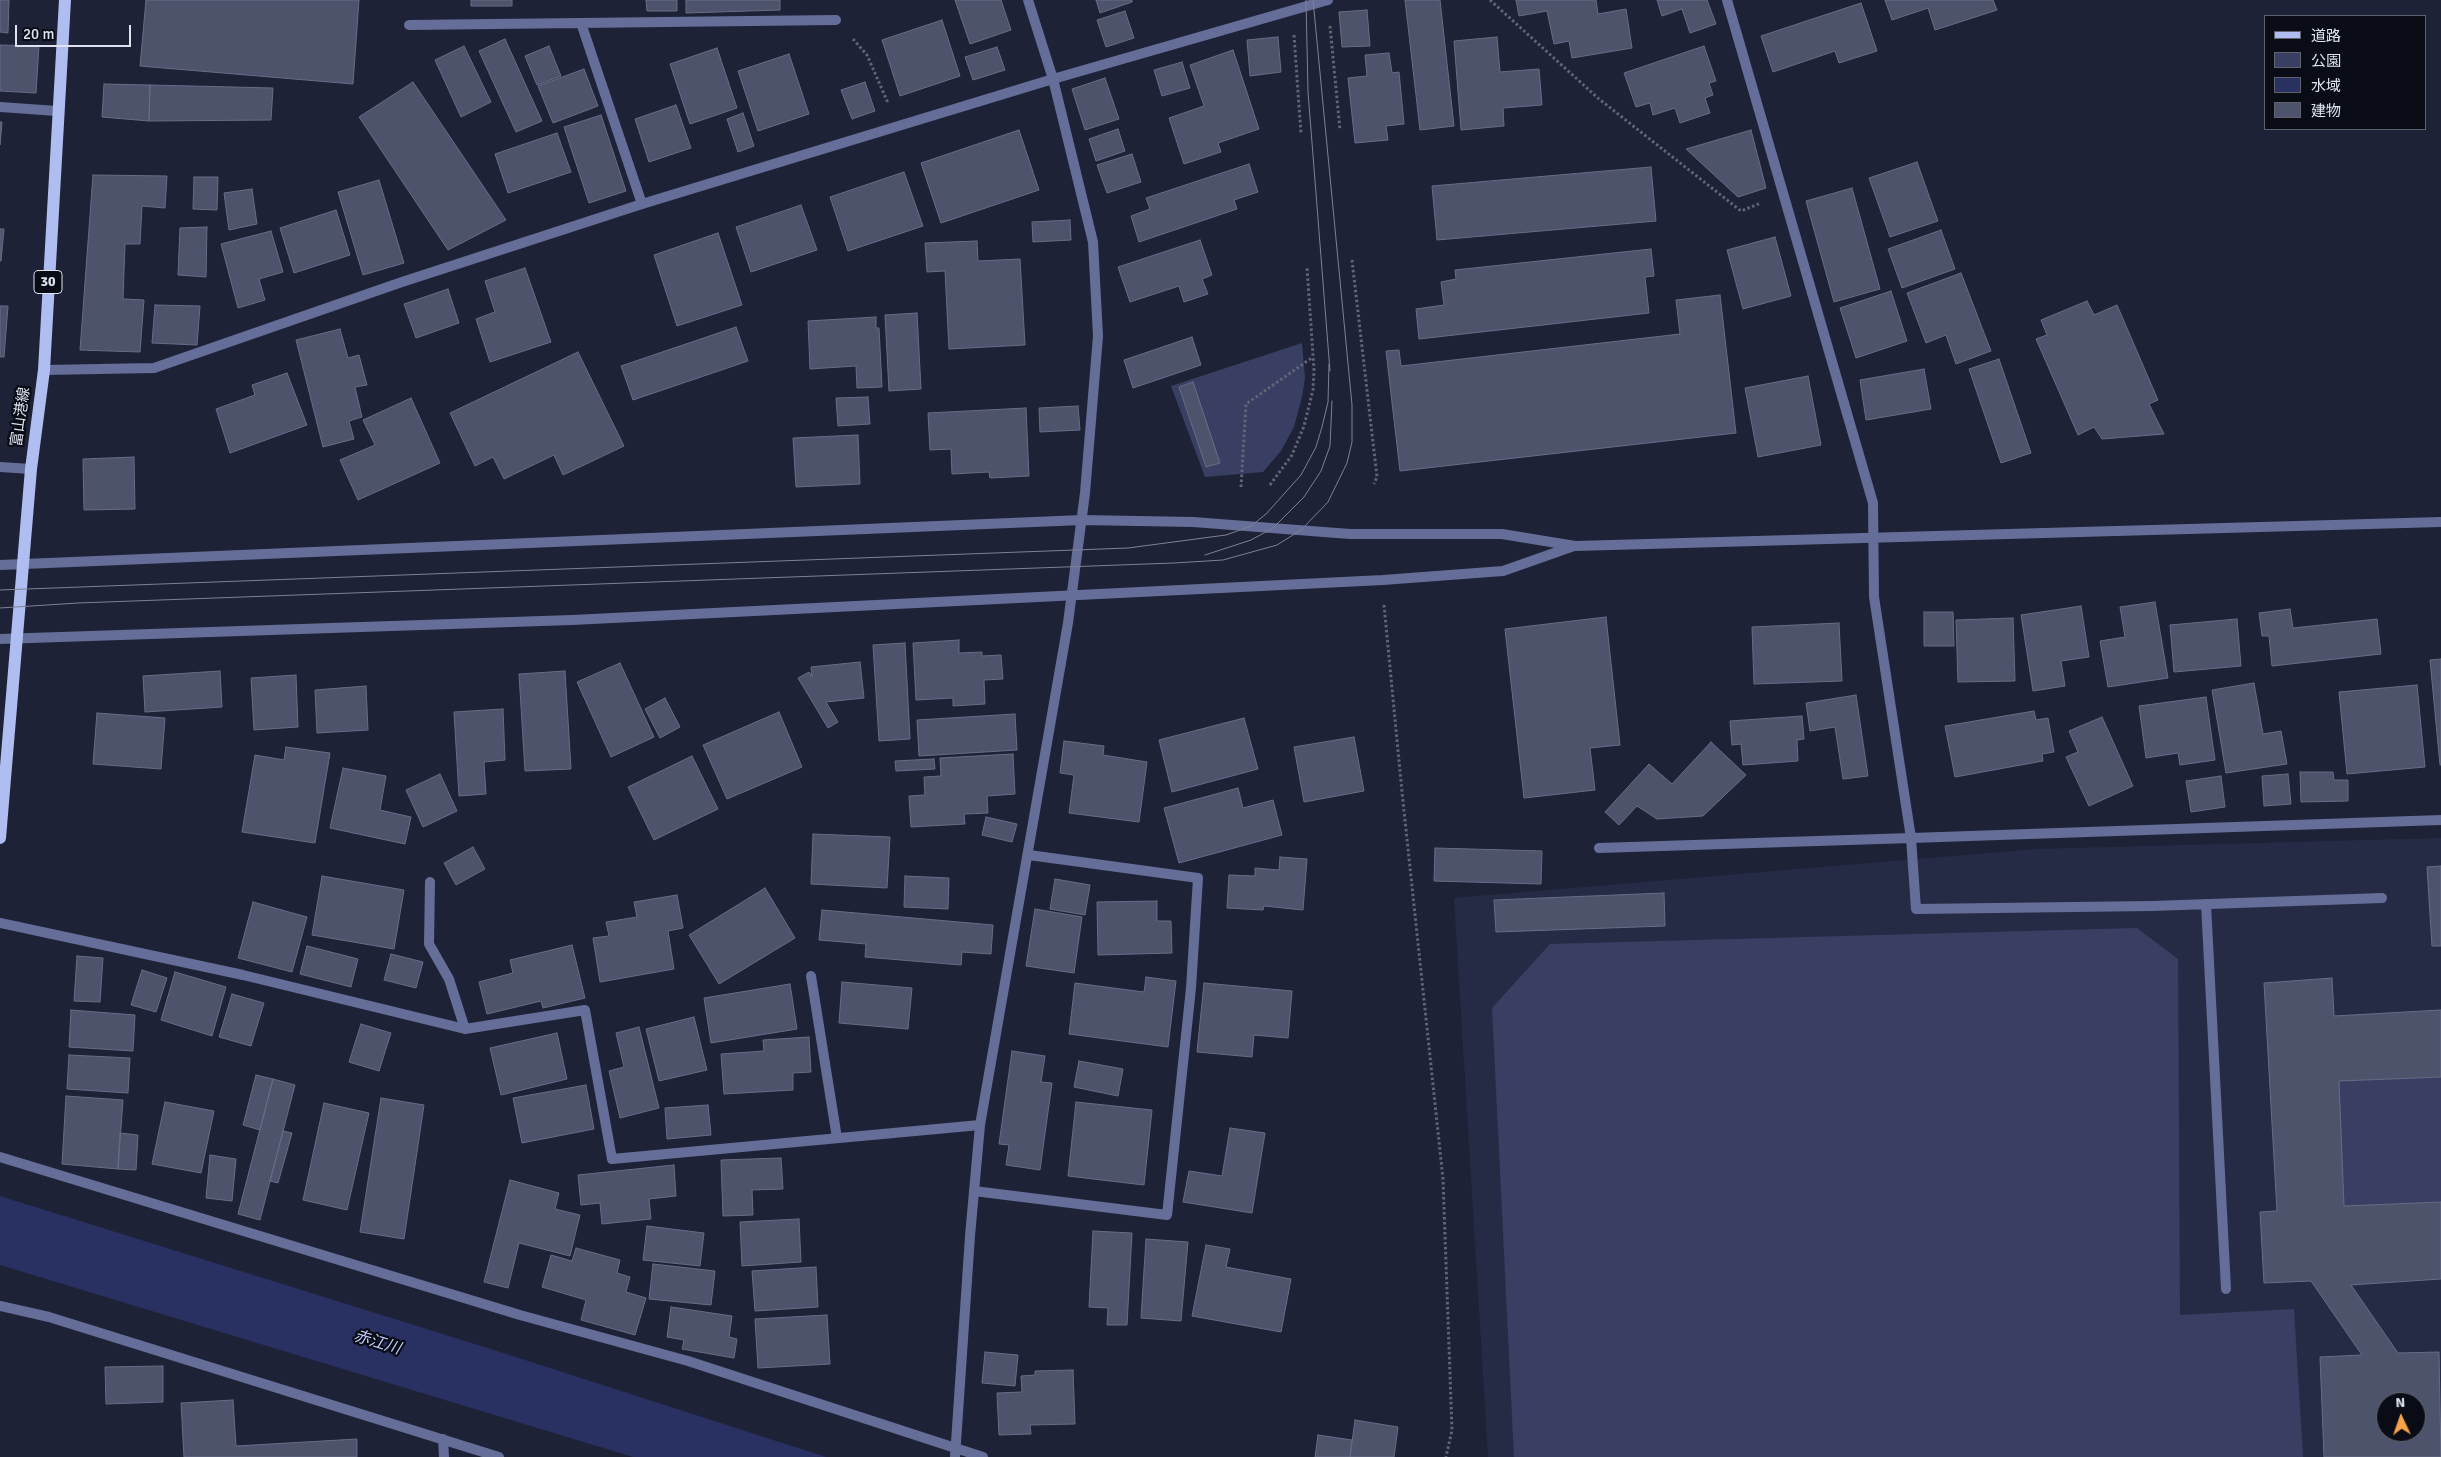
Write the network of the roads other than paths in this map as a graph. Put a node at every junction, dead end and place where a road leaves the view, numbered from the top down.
1 (65, 0) edge
2 (1028, 0) edge
3 (1328, 0) edge
4 (1727, 0) edge
5 (836, 20) road end
6 (581, 23) junction
7 (409, 25) dead end
8 (1053, 78) junction
9 (0, 107) edge
10 (57, 111) junction
11 (642, 204) junction
12 (44, 370) junction
13 (0, 467) edge
14 (31, 469) junction
15 (1082, 520) junction
16 (2441, 522) edge
17 (1872, 536) junction
18 (1575, 546) junction
19 (24, 564) junction
20 (0, 565) edge
21 (1071, 595) junction
22 (17, 637) junction
23 (0, 638) edge
24 (2441, 820) edge
25 (0, 838) edge
26 (1911, 838) junction
27 (1599, 848) dead end
28 (1029, 855) junction
29 (430, 882) dead end
30 (2382, 898) dead end
31 (2206, 904) junction
32 (0, 923) edge
33 (811, 976) dead end
34 (465, 1029) junction
35 (980, 1125) junction
36 (837, 1138) junction
37 (0, 1157) edge
38 (974, 1191) junction
39 (2226, 1288) dead end
40 (0, 1306) edge
41 (443, 1439) junction
42 (955, 1453) edge
43 (444, 1457) edge
44 (500, 1457) edge
45 (983, 1457) edge

1 - 10 main road, 富山港線 / 30
2 - 8 street
3 - 8 street
4 - 17 street
5 - 6 street
6 - 7 street
6 - 11 street
8 - 11 street
8 - 15 street
9 - 10 street
10 - 12 main road, 富山港線 / 30
11 - 12 street
12 - 14 main road, 富山港線 / 30
13 - 14 street
14 - 19 main road, 富山港線 / 30
15 - 18 street
15 - 19 street
15 - 21 street
16 - 17 street
17 - 18 street
17 - 26 street
18 - 21 street
19 - 20 street
19 - 22 main road, 富山港線 / 30
21 - 22 street
21 - 28 street
22 - 23 street
22 - 25 main road, 富山港線 / 30
24 - 26 street
26 - 27 street
26 - 31 street
28 - 35 street
28 - 38 street
29 - 34 street
30 - 31 street
31 - 39 street
32 - 34 street
33 - 36 street
34 - 36 street
35 - 36 street
35 - 38 street
37 - 42 street
38 - 42 street
40 - 41 street
41 - 43 street
41 - 44 street
42 - 45 street

